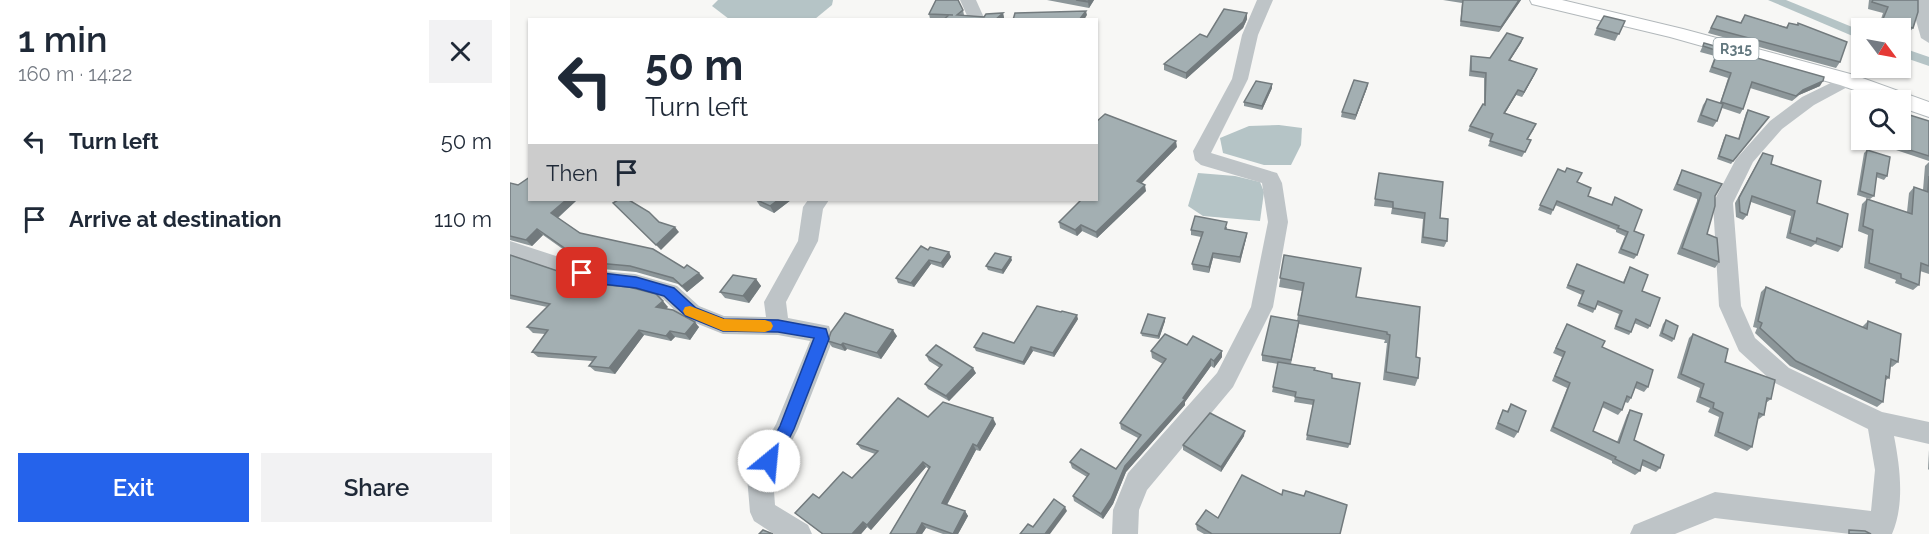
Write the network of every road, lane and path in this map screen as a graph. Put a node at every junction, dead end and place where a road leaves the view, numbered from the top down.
1 (968, 0) edge
2 (1266, 0) edge
3 (1539, 0) edge
4 (1925, 0) edge
5 (976, 18) edge
6 (1929, 38) edge
7 (1847, 80) junction
8 (1929, 110) edge
9 (818, 201) edge
10 (510, 249) edge
11 (778, 326) junction
12 (1879, 422) junction
13 (1929, 433) edge
14 (799, 534) edge
15 (1125, 534) edge
16 (1643, 534) edge

1 - 5 street
2 - 15 street
3 - 7 main road, R315
4 - 6 street
7 - 8 main road, R315
7 - 12 street
9 - 11 street
10 - 11 street
11 - 14 street
12 - 13 street
12 - 16 street

